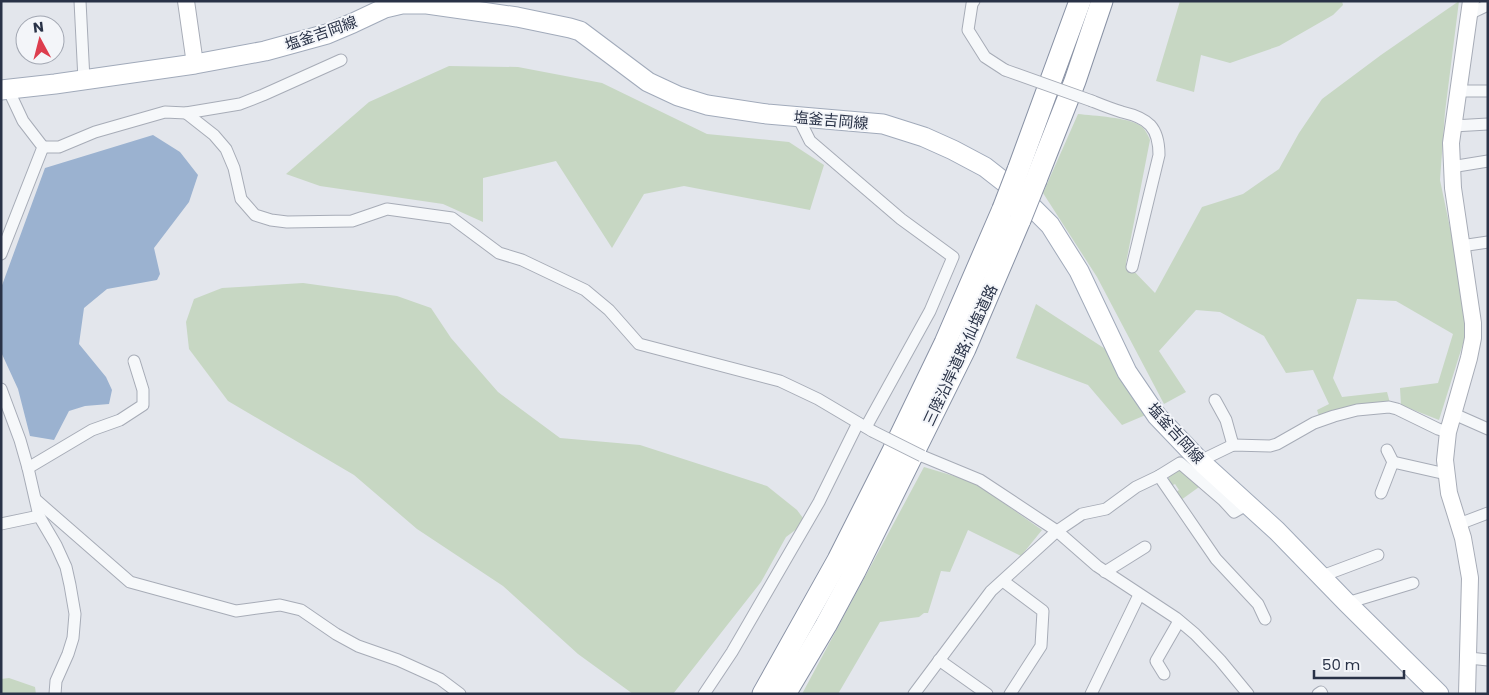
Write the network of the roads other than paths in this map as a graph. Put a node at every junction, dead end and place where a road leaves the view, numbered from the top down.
1 (80, 1) edge
2 (186, 1) edge
3 (974, 1) edge
4 (1080, 1) edge
5 (1102, 1) edge
6 (456, 4) edge
7 (1488, 5) edge
8 (1470, 8) edge
9 (341, 60) dead end
10 (195, 64) junction
11 (84, 80) junction
12 (5, 89) edge
13 (1458, 91) junction
14 (1488, 91) edge
15 (186, 113) junction
16 (798, 117) junction
17 (1488, 124) edge
18 (1453, 126) junction
19 (43, 147) junction
20 (1488, 161) edge
21 (1451, 167) junction
22 (1027, 175) junction
23 (1488, 242) edge
24 (1461, 246) junction
25 (1, 254) edge
26 (1132, 267) dead end
27 (134, 361) dead end
28 (1, 389) edge
29 (1216, 400) dead end
30 (1454, 414) junction
31 (865, 427) junction
32 (1488, 429) edge
33 (1448, 432) junction
34 (1233, 445) junction
35 (1387, 450) dead end
36 (1200, 460) junction
37 (1393, 462) junction
38 (28, 468) junction
39 (1446, 474) junction
40 (1159, 476) junction
41 (1381, 493) dead end
42 (36, 500) junction
43 (1248, 504) junction
44 (1488, 513) edge
45 (39, 516) junction
46 (1, 524) edge
47 (1458, 524) junction
48 (1057, 531) junction
49 (1145, 547) dead end
50 (1378, 555) dead end
51 (1105, 572) junction
52 (1322, 576) junction
53 (1003, 581) junction
54 (1413, 583) dead end
55 (1139, 595) junction
56 (1346, 603) junction
57 (1265, 619) dead end
58 (1179, 621) junction
59 (1469, 658) junction
60 (939, 660) junction
61 (1488, 660) edge
62 (1164, 674) dead end
63 (776, 691) edge
64 (54, 694) edge
65 (460, 694) edge
66 (704, 694) edge
67 (914, 694) edge
68 (987, 694) edge
69 (1010, 694) edge
70 (1091, 694) edge
71 (1248, 694) edge
72 (1318, 694) edge
73 (1322, 694) edge
74 (1440, 694) edge
75 (1467, 694) edge

1 - 11 street
2 - 10 street
3 - 26 street, bridge
4 - 22 highway, 三陸沿岸道路;仙塩道路
5 - 22 highway, 三陸沿岸道路;仙塩道路
6 - 10 main road, 塩釜吉岡線
6 - 16 main road, 塩釜吉岡線
7 - 8 street
8 - 13 street
9 - 15 street
10 - 11 main road, 塩釜吉岡線
11 - 12 main road, 塩釜吉岡線
12 - 19 street
13 - 14 street
13 - 18 street
15 - 19 street
15 - 31 street
16 - 31 street
16 - 36 main road, 塩釜吉岡線
17 - 18 street
18 - 21 street
19 - 25 street
20 - 21 street
21 - 24 street
22 - 63 highway, 三陸沿岸道路;仙塩道路, bridge
23 - 24 street
24 - 30 street
27 - 38 street
28 - 38 street
29 - 34 street
30 - 32 street
30 - 33 street
31 - 48 street, bridge
31 - 66 street
33 - 34 street
33 - 39 street
34 - 36 street
35 - 37 street
36 - 43 main road, 塩釜吉岡線
37 - 39 street
37 - 41 street
38 - 42 street
39 - 47 street
40 - 43 street
40 - 48 street
40 - 57 street
42 - 45 street
42 - 65 street
43 - 52 main road, 塩釜吉岡線
44 - 47 street
45 - 46 street
45 - 64 street
47 - 59 street
48 - 51 street
48 - 53 street
49 - 51 street
50 - 52 street
51 - 55 street
52 - 56 main road, 塩釜吉岡線
53 - 60 street
53 - 69 street
54 - 56 street
55 - 58 street
55 - 70 street
56 - 74 main road, 塩釜吉岡線
58 - 62 street
58 - 71 street
59 - 61 street
59 - 75 street
60 - 67 street
60 - 68 street
72 - 73 street

